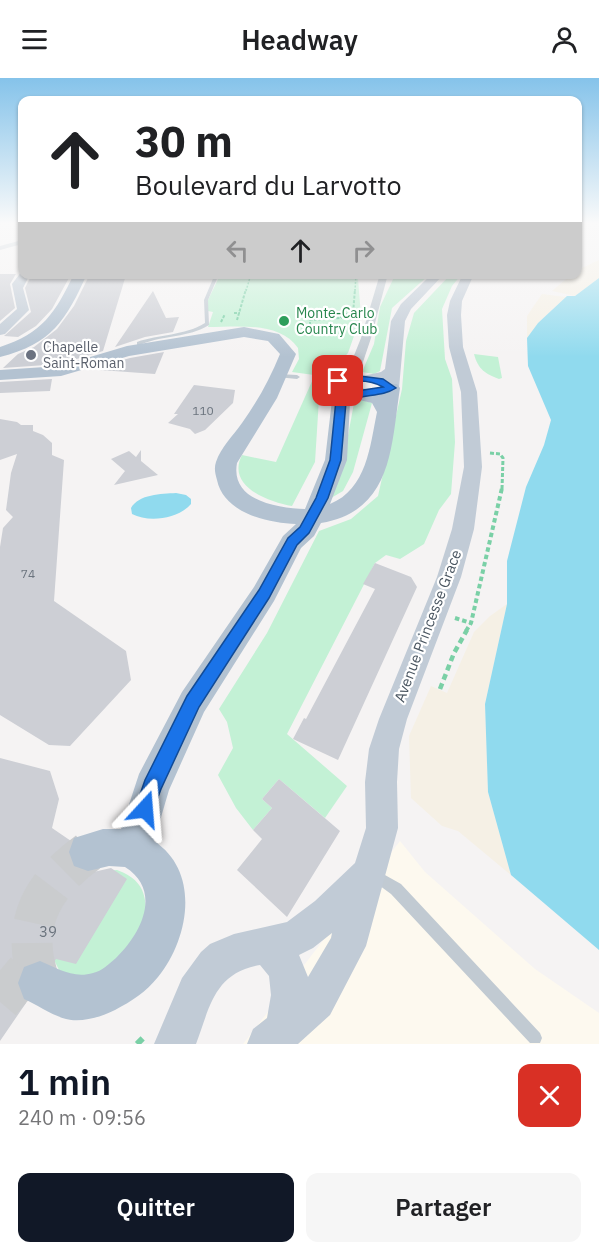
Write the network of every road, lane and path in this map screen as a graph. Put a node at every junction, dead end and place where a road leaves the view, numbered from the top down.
1 (21, 279) edge
2 (78, 279) edge
3 (215, 279) edge
4 (250, 279) edge
5 (356, 279) edge
6 (382, 279) edge
7 (434, 279) edge
8 (467, 279) edge
9 (234, 313) dead end
10 (240, 313) junction
11 (225, 314) dead end
12 (238, 318) dead end
13 (221, 321) dead end
14 (310, 325) dead end
15 (0, 331) edge
16 (18, 347) junction
17 (139, 349) junction
18 (0, 352) edge
19 (0, 358) edge
20 (61, 371) junction
21 (0, 375) edge
22 (279, 376) junction
23 (297, 376) dead end
24 (392, 378) junction
25 (0, 386) edge
26 (354, 386) junction
27 (386, 411) junction
28 (485, 452) dead end
29 (448, 616) dead end
30 (471, 623) junction
31 (440, 689) dead end
32 (133, 849) junction
33 (88, 852) tunnel mouth
34 (370, 872) junction
35 (261, 945) junction
36 (40, 983) tunnel mouth
37 (182, 1035) edge
38 (535, 1038) dead end
39 (275, 1039) edge

1 - 15 street
2 - 16 main road
3 - 17 lane
4 - 10 path
5 - 14 path
6 - 26 street
7 - 24 street
8 - 34 street, Avenue Princesse Grace
9 - 10 path
10 - 12 path
11 - 13 path
16 - 18 main road
16 - 19 main road
17 - 20 main road
17 - 22 main road
20 - 21 main road
20 - 25 main road
22 - 23 lane
22 - 27 main road
24 - 26 main road
24 - 27 main road
26 - 27 main road
26 - 32 main road
28 - 30 path
29 - 30 path
30 - 31 path
32 - 33 main road
32 - 36 main road
34 - 35 street
34 - 38 lane
34 - 39 street, Avenue Princesse Grace
35 - 37 street
35 - 39 street

